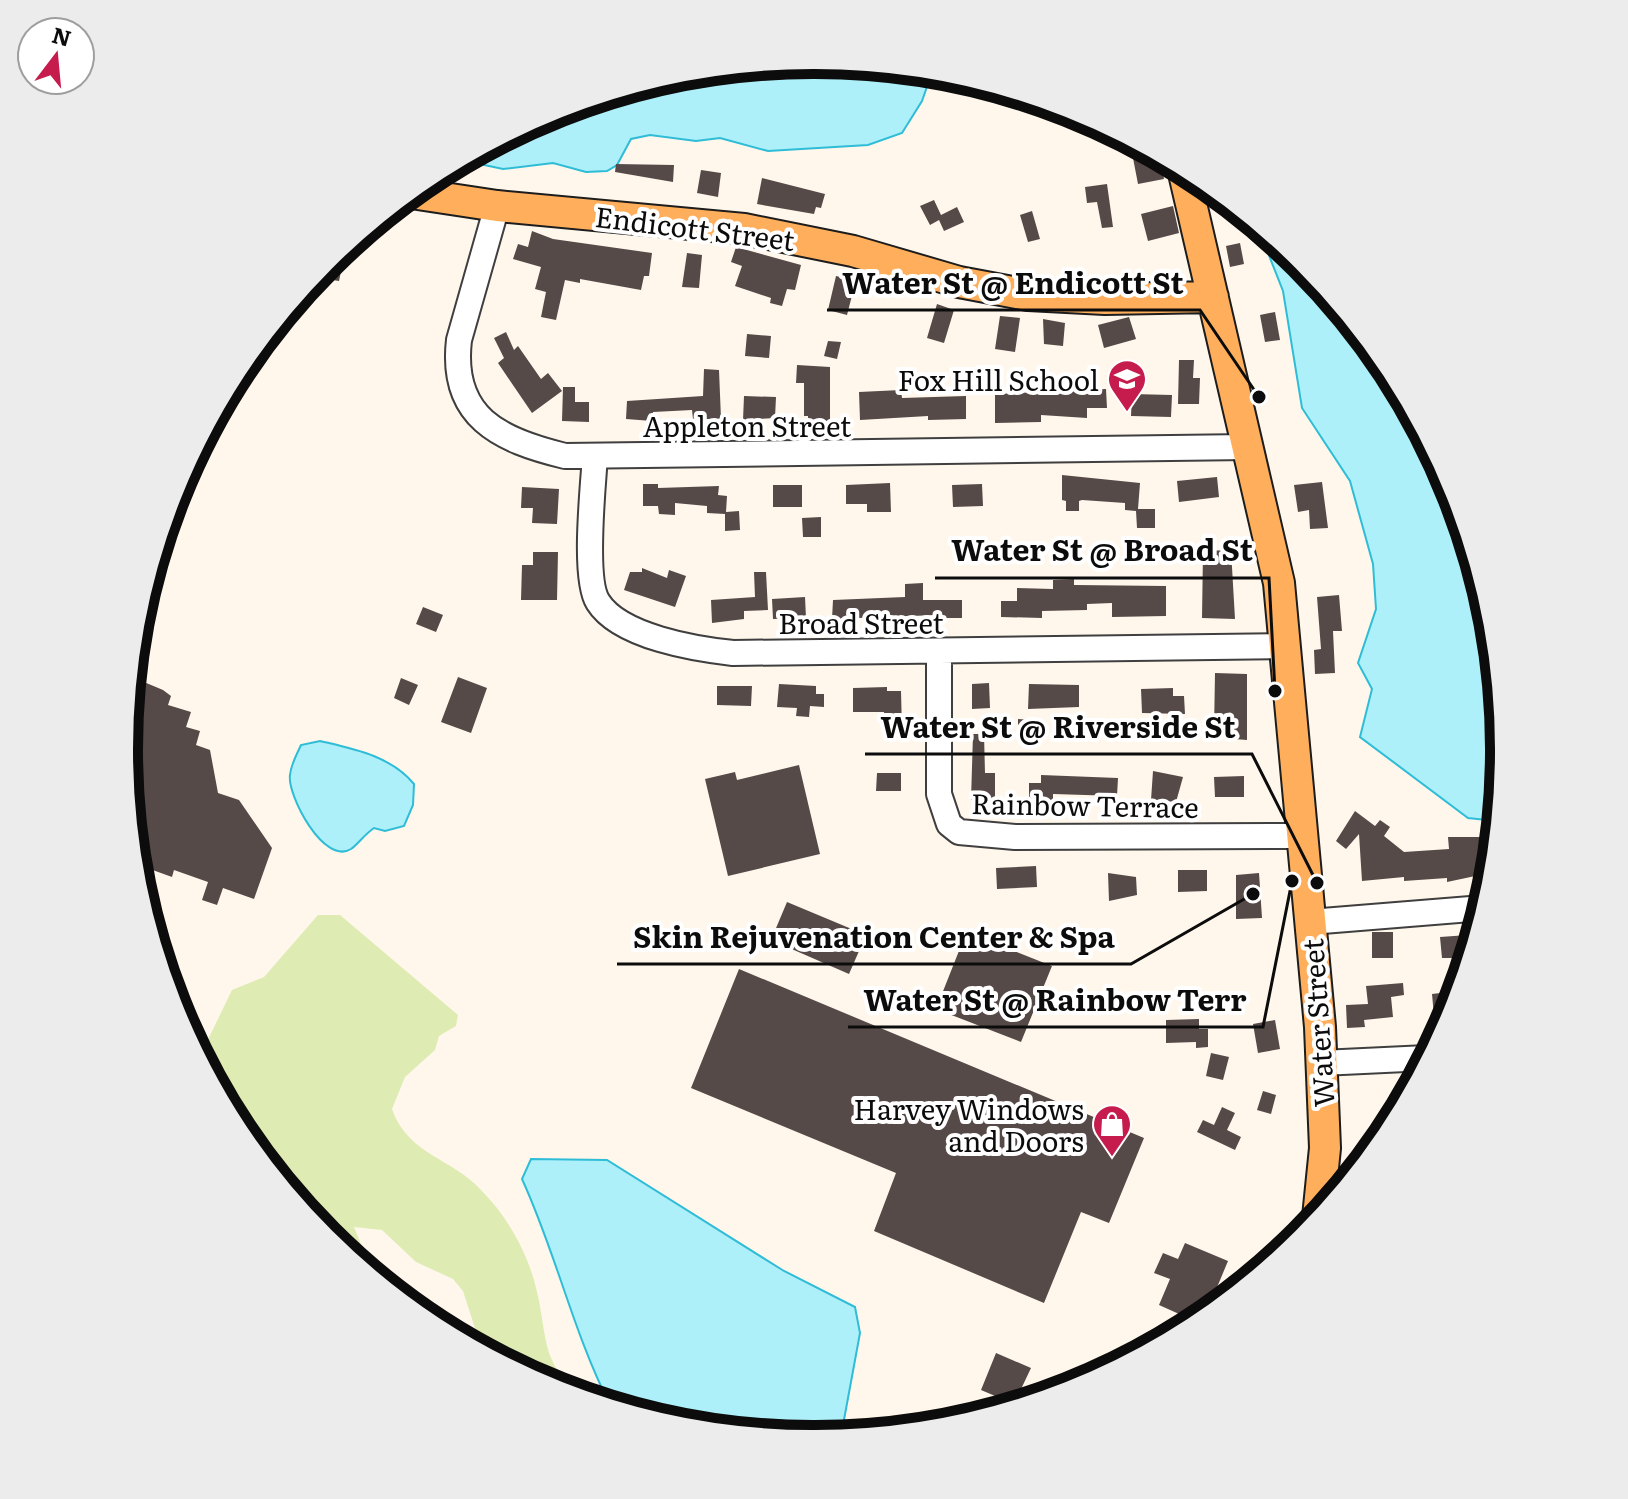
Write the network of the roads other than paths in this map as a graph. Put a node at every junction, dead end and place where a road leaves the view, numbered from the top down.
1 (1189, 188) edge
2 (428, 196) edge
3 (497, 206) junction
4 (1213, 297) junction
5 (1248, 447) junction
6 (595, 456) junction
7 (1285, 646) junction
8 (939, 652) junction
9 (1301, 836) junction
10 (1470, 909) edge
11 (1310, 922) junction
12 (1414, 1059) edge
13 (1321, 1063) junction
14 (1320, 1197) edge

1 - 4 main road, Water Street
2 - 3 main road, Endicott Street
3 - 4 main road, Endicott Street
3 - 6 street, Appleton Street
4 - 5 main road, Water Street
5 - 6 street, Appleton Street
5 - 7 main road, Water Street
6 - 8 street, Broad Street
7 - 8 street, Broad Street
7 - 9 main road, Water Street
8 - 9 street, Rainbow Terrace
9 - 11 main road, Water Street
10 - 11 street
11 - 13 main road, Water Street
12 - 13 street
13 - 14 main road, Water Street

